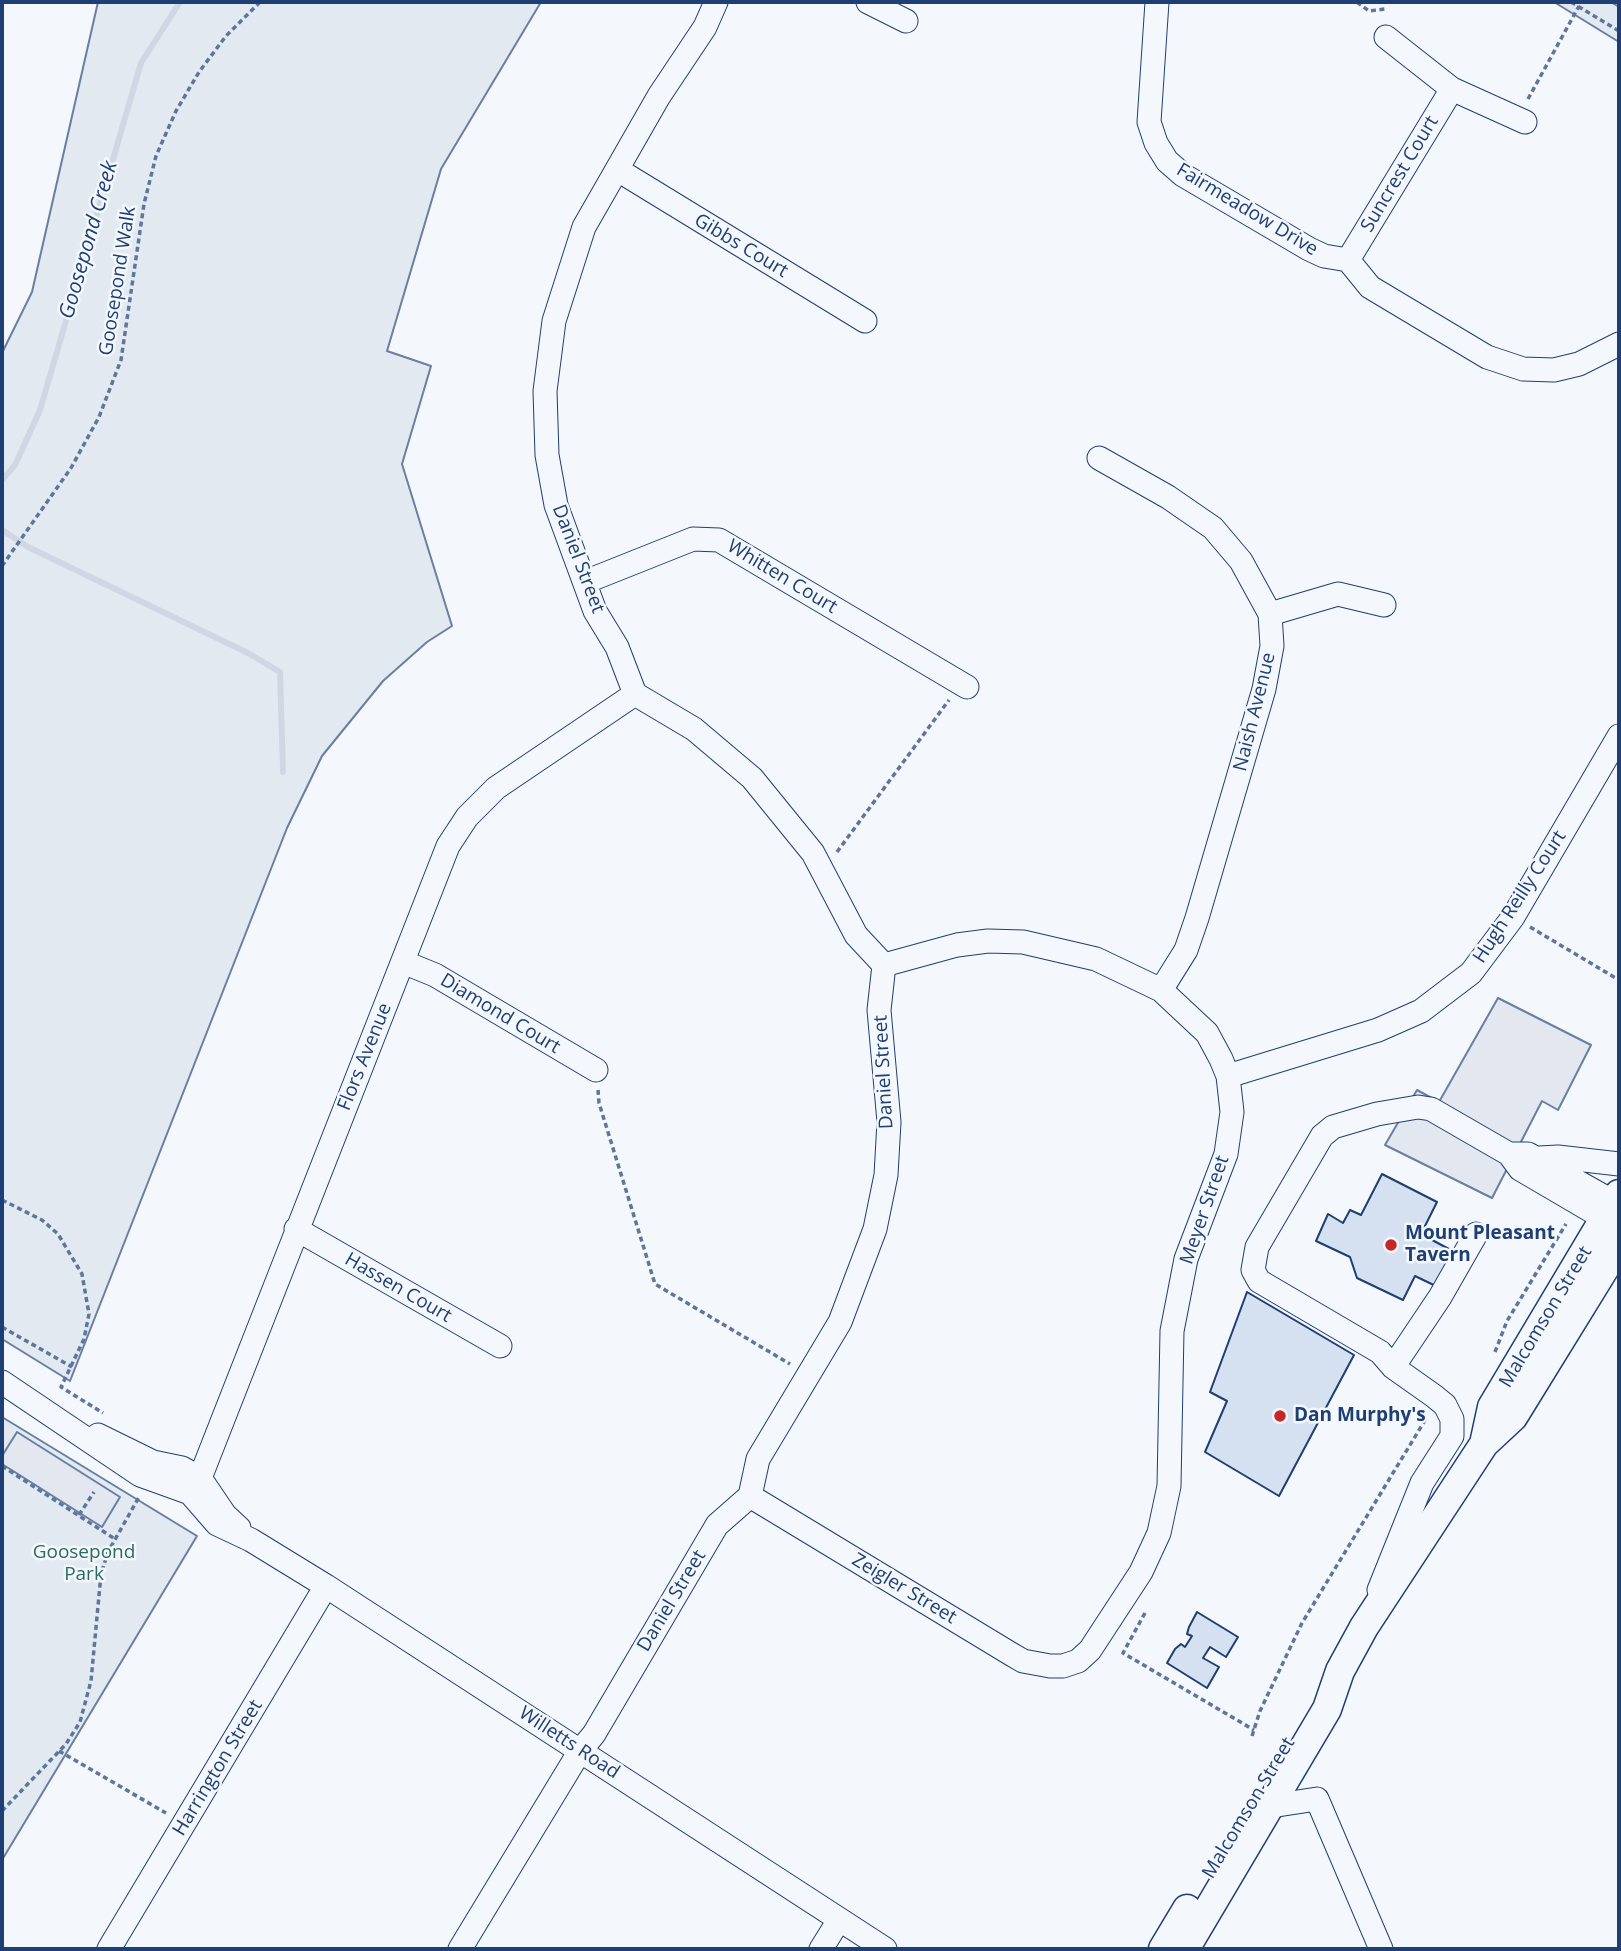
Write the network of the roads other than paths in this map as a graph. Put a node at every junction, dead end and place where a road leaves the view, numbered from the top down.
1 (716, 2) edge
2 (869, 2) edge
3 (1157, 2) edge
4 (906, 21) dead end
5 (1385, 37) dead end
6 (1452, 89) junction
7 (1525, 122) road end
8 (618, 170) junction
9 (1348, 260) junction
10 (865, 321) dead end
11 (1619, 344) edge
12 (1099, 458) dead end
13 (585, 582) junction
14 (1384, 605) dead end
15 (1270, 614) junction
16 (967, 687) road end
17 (635, 694) junction
18 (1619, 736) edge
19 (402, 962) junction
20 (884, 965) junction
21 (1161, 990) junction
22 (596, 1070) road end
23 (1228, 1076) junction
24 (1508, 1154) junction
25 (1536, 1158) junction
26 (1619, 1164) edge
27 (1615, 1210) edge
28 (296, 1229) junction
29 (1476, 1234) dead end
30 (1619, 1245) edge
31 (1611, 1270) edge
32 (500, 1346) dead end
33 (1394, 1367) junction
34 (2, 1382) edge
35 (1484, 1444) junction
36 (195, 1486) junction
37 (750, 1496) junction
38 (326, 1586) junction
39 (1364, 1627) junction
40 (1063, 1666) joint
41 (1340, 1671) junction
42 (580, 1751) junction
43 (1271, 1806) junction
44 (839, 1920) junction
45 (109, 1949) edge
46 (460, 1949) edge
47 (821, 1949) edge
48 (885, 1949) edge
49 (1163, 1949) edge
50 (1185, 1949) edge
51 (1381, 1949) edge

1 - 8 street, Daniel Street
2 - 4 street
3 - 9 street, Fairmeadow Drive
5 - 6 street
6 - 7 street
6 - 9 street, Suncrest Court
8 - 10 street, Gibbs Court
8 - 13 street, Daniel Street
9 - 11 street
12 - 15 street, Naish Avenue
13 - 16 street, Whitten Court
13 - 17 street, Daniel Street
14 - 15 street
15 - 21 street, Naish Avenue
17 - 19 street, Flors Avenue
17 - 20 street
18 - 23 street, Hugh Reilly Court
19 - 22 street, Diamond Court
19 - 28 street, Flors Avenue
20 - 21 street, Meyer Street
20 - 37 street, Daniel Street
21 - 23 street, Meyer Street
23 - 40 street, Meyer Street
24 - 25 street
24 - 27 street
24 - 33 street
25 - 26 street
25 - 27 street
27 - 35 main road, Malcomson Street
28 - 32 street, Hassen Court
28 - 36 street, Flors Avenue
29 - 33 street
30 - 31 main road, Malcomson Street
31 - 35 main road, Malcomson Street
33 - 39 street
34 - 36 street
35 - 39 main road, Malcomson Street
36 - 38 street, Willetts Road
37 - 40 street, Zeigler Street
37 - 42 street, Daniel Street
38 - 42 street, Willetts Road
38 - 45 street, Harrington Street
39 - 41 main road, Malcomson Street
41 - 43 main road, Malcomson Street
41 - 49 main road, Malcomson Street
42 - 44 street, Willetts Road
42 - 46 street, Daniel Street
43 - 50 main road, Malcomson Street
43 - 51 street
44 - 47 street
44 - 48 street, Willetts Road

